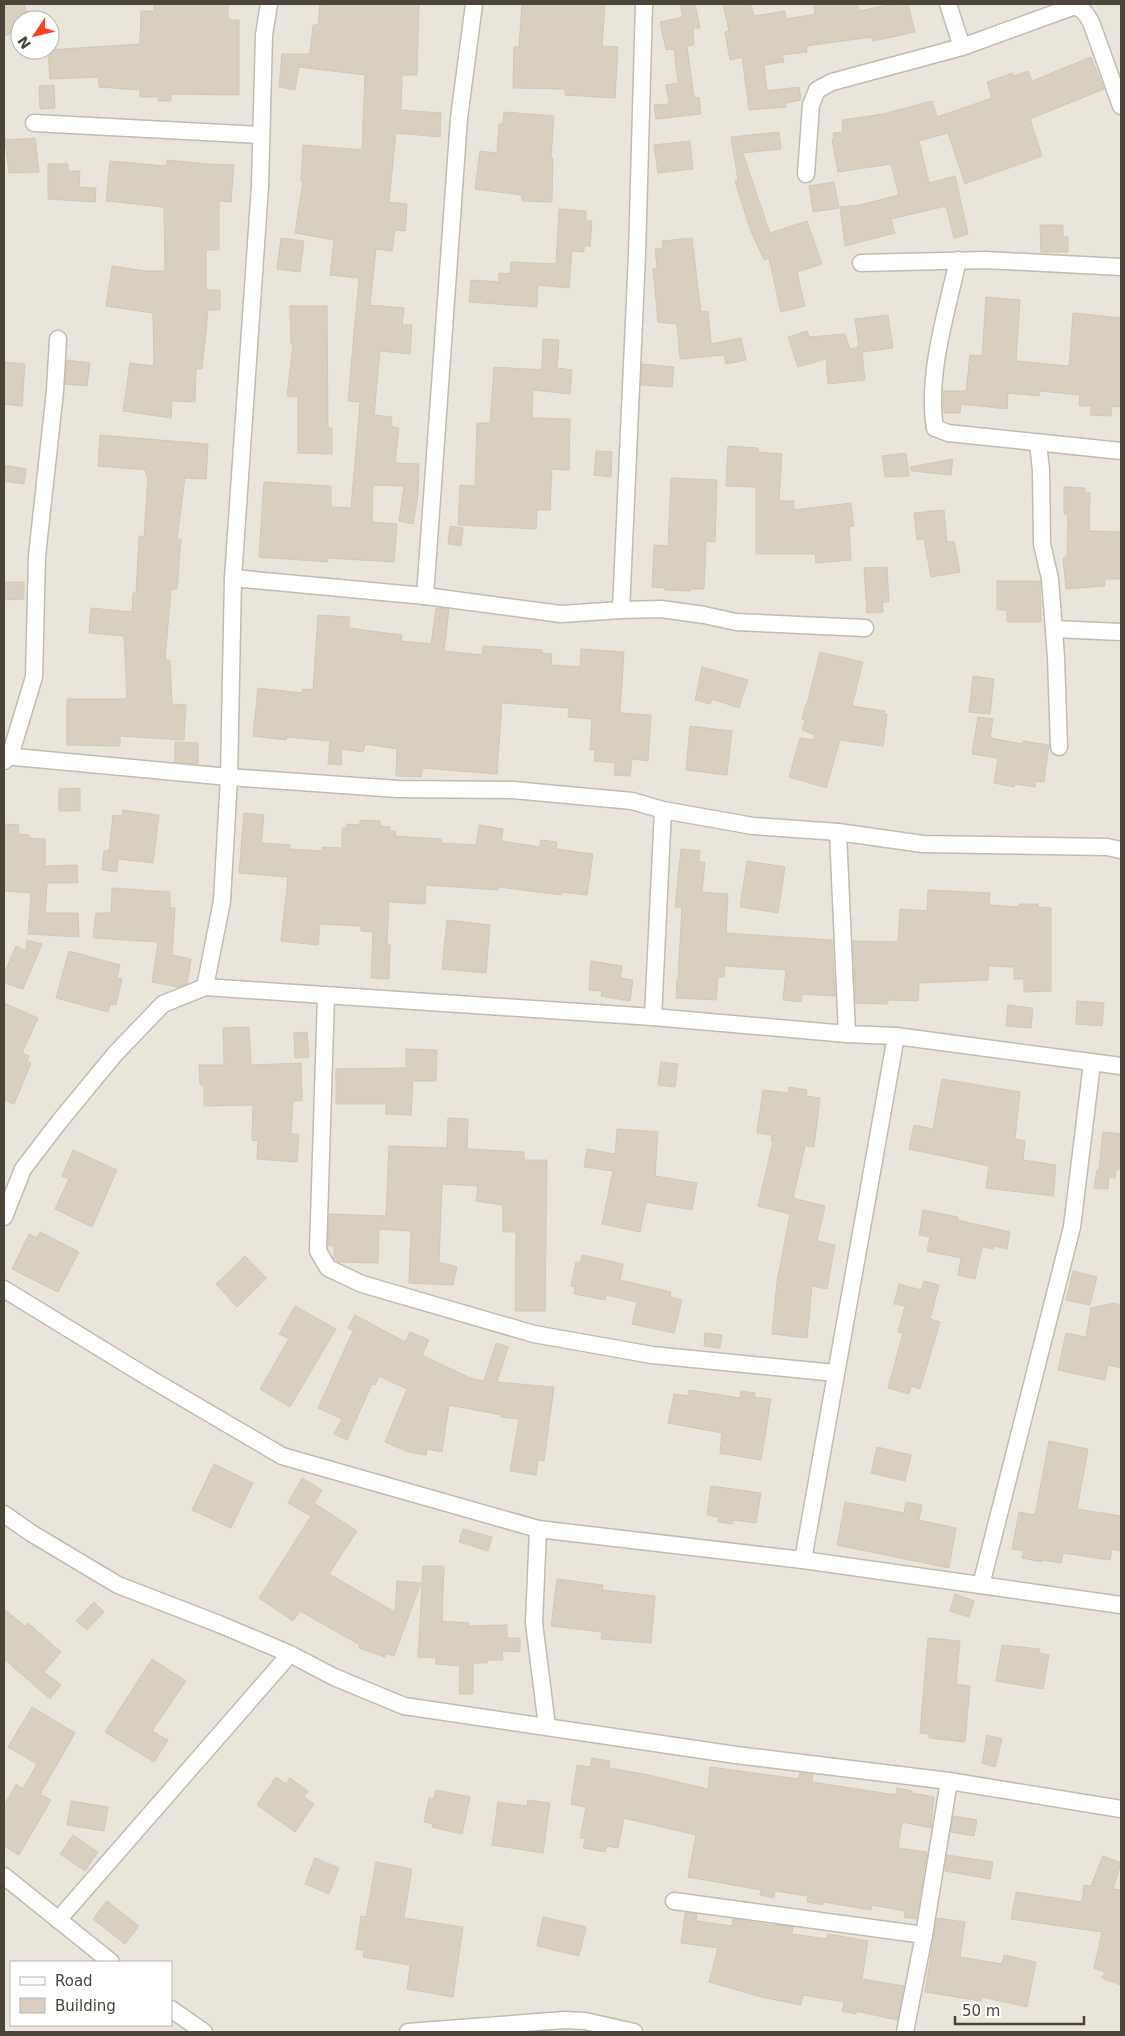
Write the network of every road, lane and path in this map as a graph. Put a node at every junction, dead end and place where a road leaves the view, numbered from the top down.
1 (269, 4) edge
2 (474, 4) edge
3 (644, 4) edge
4 (948, 4) edge
5 (962, 47) junction
6 (1121, 106) edge
7 (34, 123) dead end
8 (260, 135) junction
9 (806, 174) dead end
10 (958, 260) junction
11 (861, 264) dead end
12 (1121, 267) edge
13 (58, 340) dead end
14 (1038, 443) junction
15 (1121, 450) edge
16 (233, 578) junction
17 (425, 596) junction
18 (621, 610) junction
19 (865, 628) dead end
20 (1054, 629) junction
21 (1121, 632) edge
22 (1058, 747) dead end
23 (6, 758) edge
24 (229, 777) junction
25 (663, 810) junction
26 (838, 832) junction
27 (1121, 850) edge
28 (205, 986) junction
29 (326, 995) junction
30 (653, 1018) junction
31 (847, 1034) junction
32 (896, 1036) junction
33 (1092, 1063) junction
34 (1121, 1066) edge
35 (4, 1217) edge
36 (4, 1289) edge
37 (835, 1373) junction
38 (4, 1514) edge
39 (538, 1529) junction
40 (803, 1560) junction
41 (981, 1585) junction
42 (1121, 1605) edge
43 (290, 1654) junction
44 (547, 1726) junction
45 (949, 1781) junction
46 (1121, 1809) edge
47 (4, 1876) edge
48 (674, 1901) dead end
49 (58, 1920) junction
50 (924, 1935) junction
51 (109, 1961) edge
52 (172, 2011) edge
53 (204, 2032) edge
54 (408, 2032) edge
55 (634, 2032) edge
56 (904, 2032) edge

1 - 8 street
2 - 17 street
3 - 18 street
4 - 5 street
5 - 6 street
5 - 9 street
7 - 8 street
8 - 16 street
10 - 11 street
10 - 12 street
10 - 14 street
13 - 23 street
14 - 15 street
14 - 20 street
16 - 17 street
16 - 24 street
17 - 18 street
18 - 19 street
20 - 21 street
20 - 22 street
23 - 24 street
24 - 25 street
24 - 28 street
25 - 26 street
25 - 30 street
26 - 27 street
26 - 31 street
28 - 29 street
28 - 35 street
29 - 30 street
29 - 37 street
30 - 31 street
31 - 32 street
32 - 33 street
32 - 37 street
33 - 34 street
33 - 41 street
36 - 39 street
37 - 40 street
38 - 43 street
39 - 40 street
39 - 44 street
40 - 41 street
41 - 42 street
43 - 44 street
43 - 49 street
44 - 45 street
45 - 46 street
45 - 50 street
47 - 49 street
48 - 50 street
49 - 51 street
50 - 56 street
52 - 53 street
54 - 55 street

